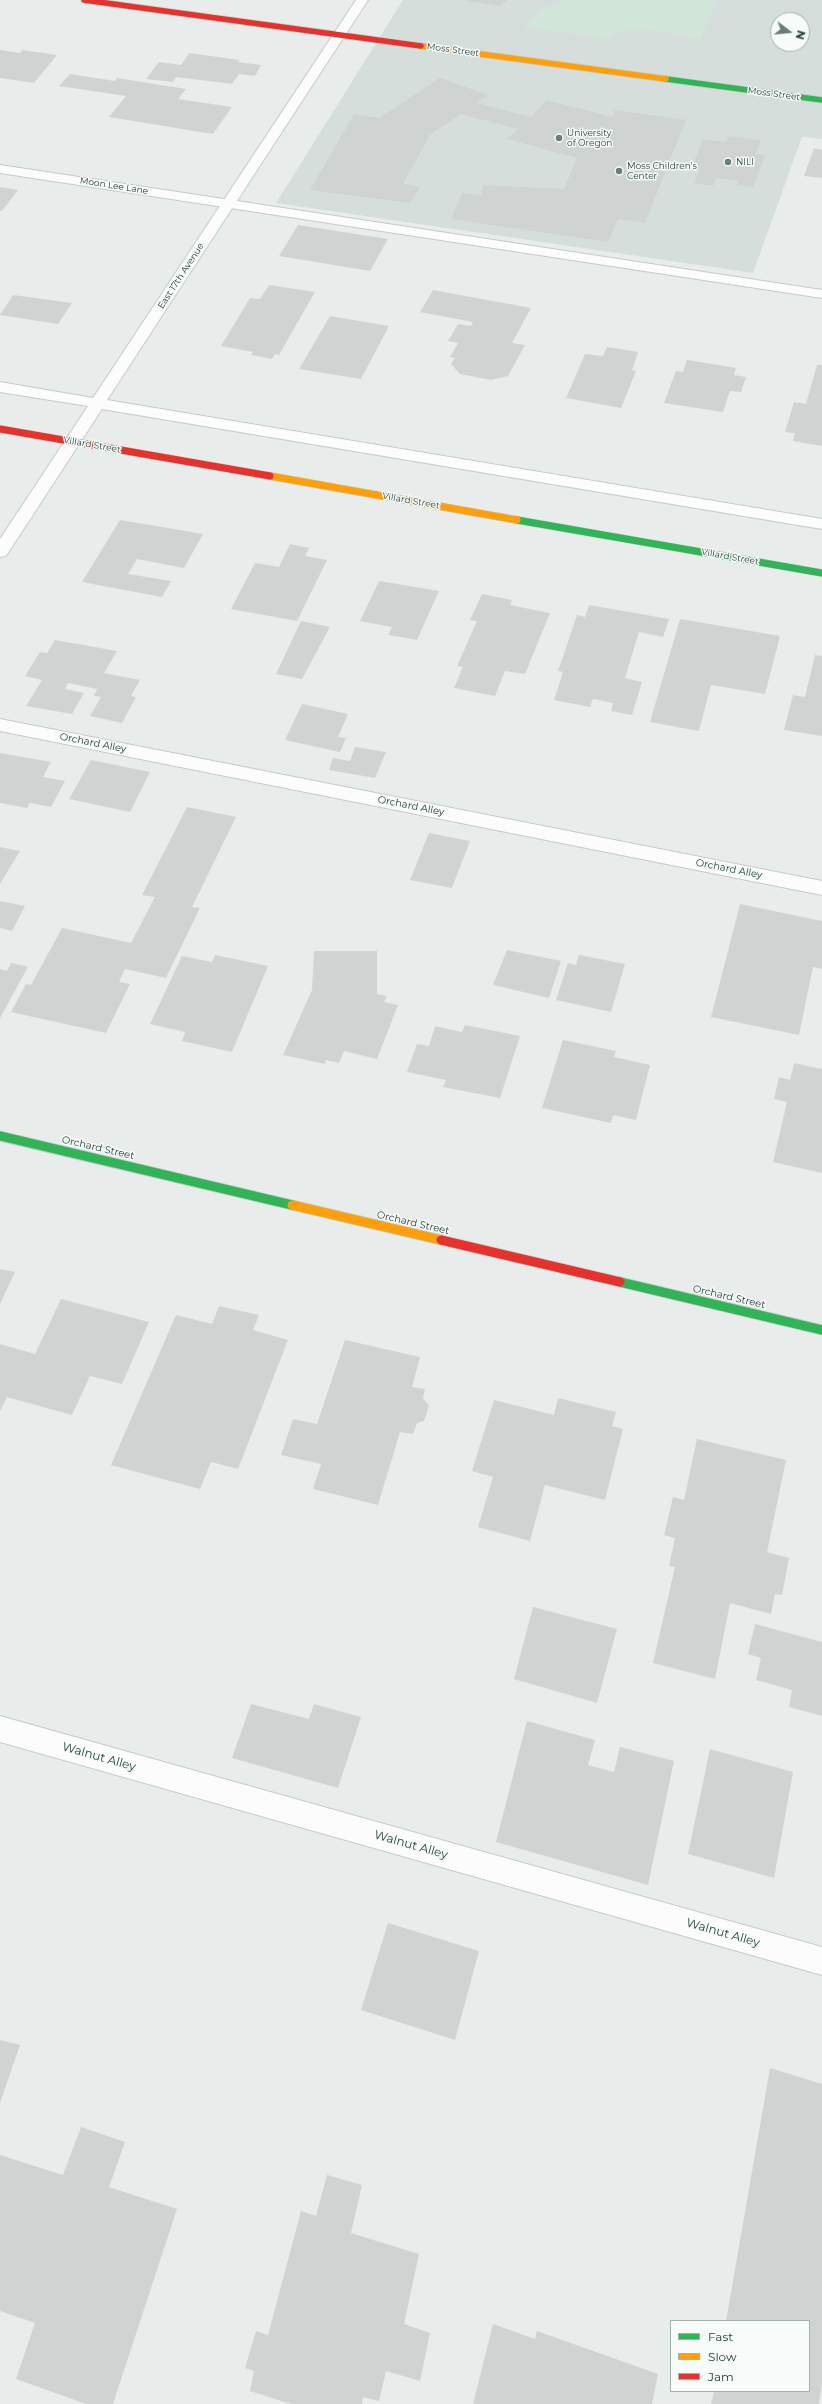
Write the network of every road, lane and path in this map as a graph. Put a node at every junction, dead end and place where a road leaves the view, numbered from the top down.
1 (84, 0) edge
2 (362, 0) edge
3 (339, 34) junction
4 (822, 100) edge
5 (0, 169) edge
6 (228, 204) junction
7 (822, 294) edge
8 (0, 386) edge
9 (97, 403) junction
10 (0, 429) edge
11 (72, 442) junction
12 (822, 524) edge
13 (0, 552) edge
14 (822, 573) edge
15 (0, 725) edge
16 (822, 888) edge
17 (0, 1136) edge
18 (822, 1330) edge
19 (0, 1729) edge
20 (822, 1961) edge

1 - 3 street, Moss Street
2 - 3 street, East 17th Avenue
3 - 4 street, Moss Street
3 - 6 street, East 17th Avenue
5 - 6 street, Moon Lee Lane
6 - 7 street, Moon Lee Lane
6 - 9 street, East 17th Avenue
8 - 9 street
9 - 11 street, East 17th Avenue
9 - 12 street
10 - 11 street, Villard Street
11 - 13 street, East 17th Avenue
11 - 14 street, Villard Street
15 - 16 street, Orchard Alley
17 - 18 street, Orchard Street
19 - 20 street, Walnut Alley

